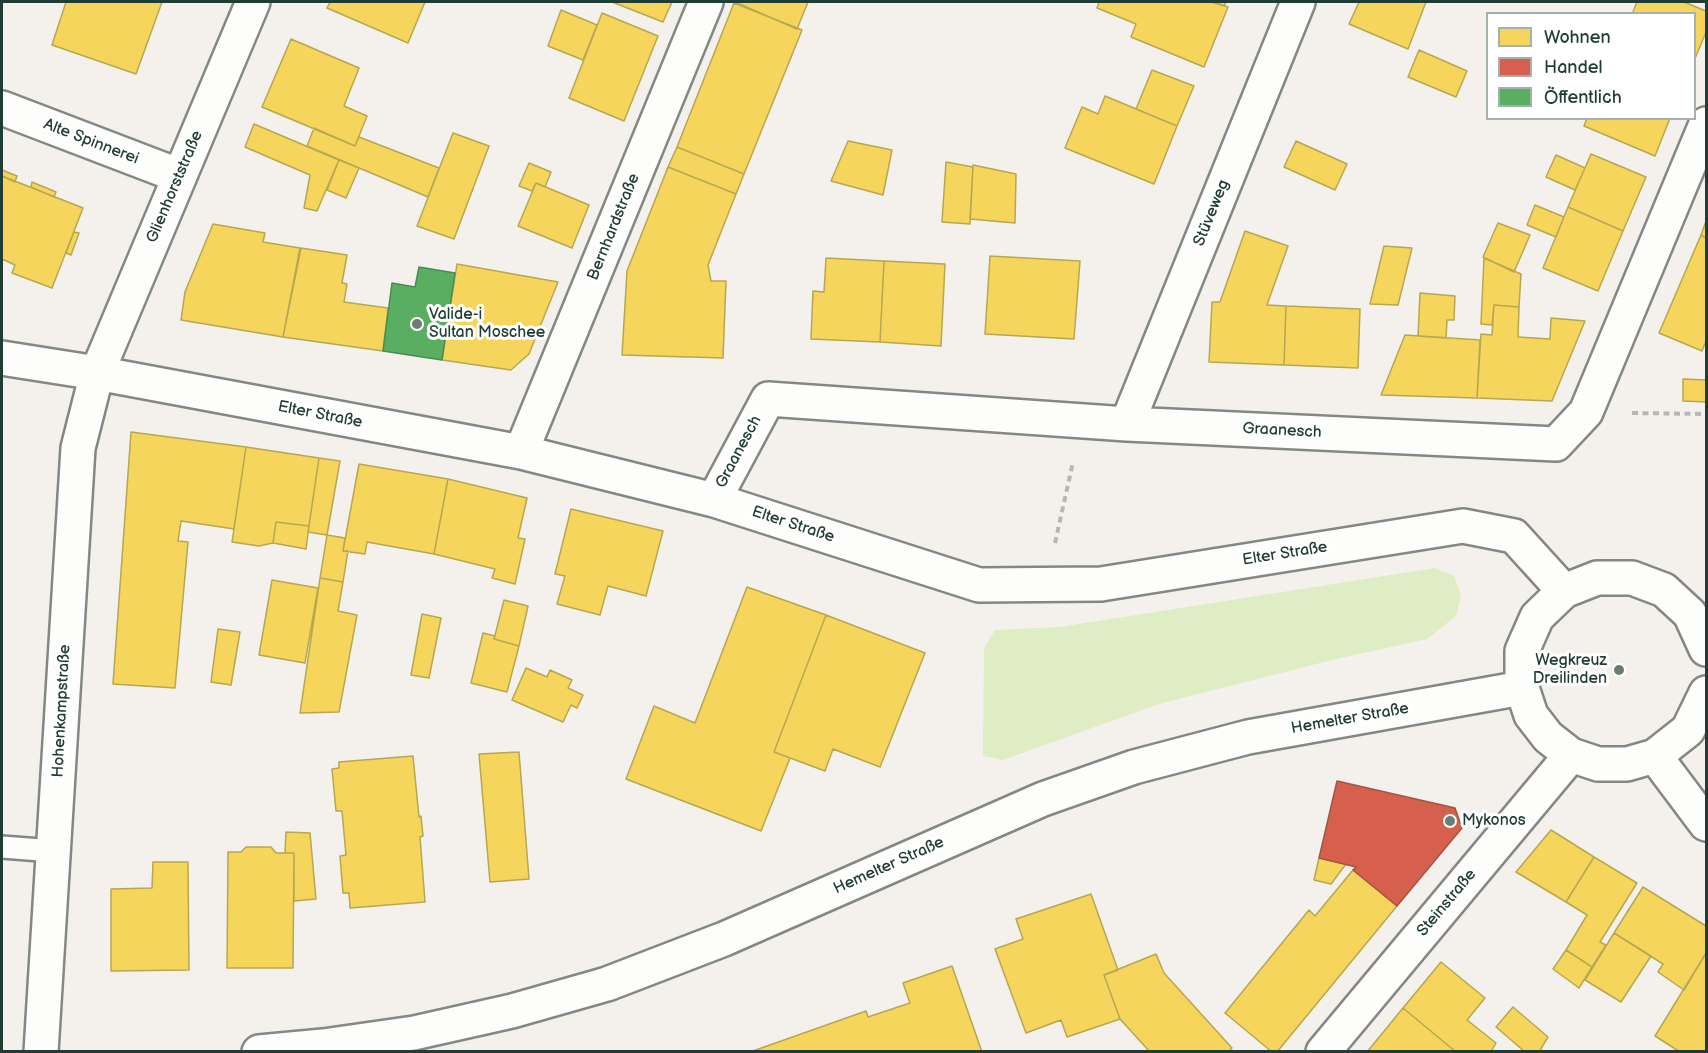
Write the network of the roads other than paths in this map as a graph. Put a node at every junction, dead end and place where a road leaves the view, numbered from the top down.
1 (253, 2) edge
2 (706, 2) edge
3 (1298, 2) edge
4 (2, 108) edge
5 (1707, 124) edge
6 (180, 176) junction
7 (2, 358) edge
8 (97, 373) junction
9 (1127, 423) junction
10 (521, 452) junction
11 (714, 500) junction
12 (1564, 591) junction
13 (1698, 607) edge
14 (1707, 649) edge
15 (1522, 688) junction
16 (1707, 693) edge
17 (1571, 755) junction
18 (1655, 756) junction
19 (1707, 824) edge
20 (2, 847) edge
21 (54, 851) junction
22 (41, 1052) edge
23 (259, 1052) edge
24 (1323, 1052) edge

1 - 6 street, Glienhorststraße
2 - 10 street, Bernhardstraße
3 - 9 street, Stüveweg
4 - 6 street, Alte Spinnerei
5 - 9 street, Graanesch
6 - 8 street, Glienhorststraße
7 - 8 street, Elter Straße
8 - 10 street, Elter Straße
8 - 21 street, Hohenkampstraße
9 - 11 street, Graanesch
10 - 11 street, Elter Straße
11 - 12 street, Elter Straße
12 - 13 street
12 - 15 street
13 - 14 street
15 - 17 street
15 - 23 street, Hemelter Straße
16 - 18 street
17 - 18 street
17 - 24 street, Steinstraße
18 - 19 street
20 - 21 lane
21 - 22 street, Hohenkampstraße

